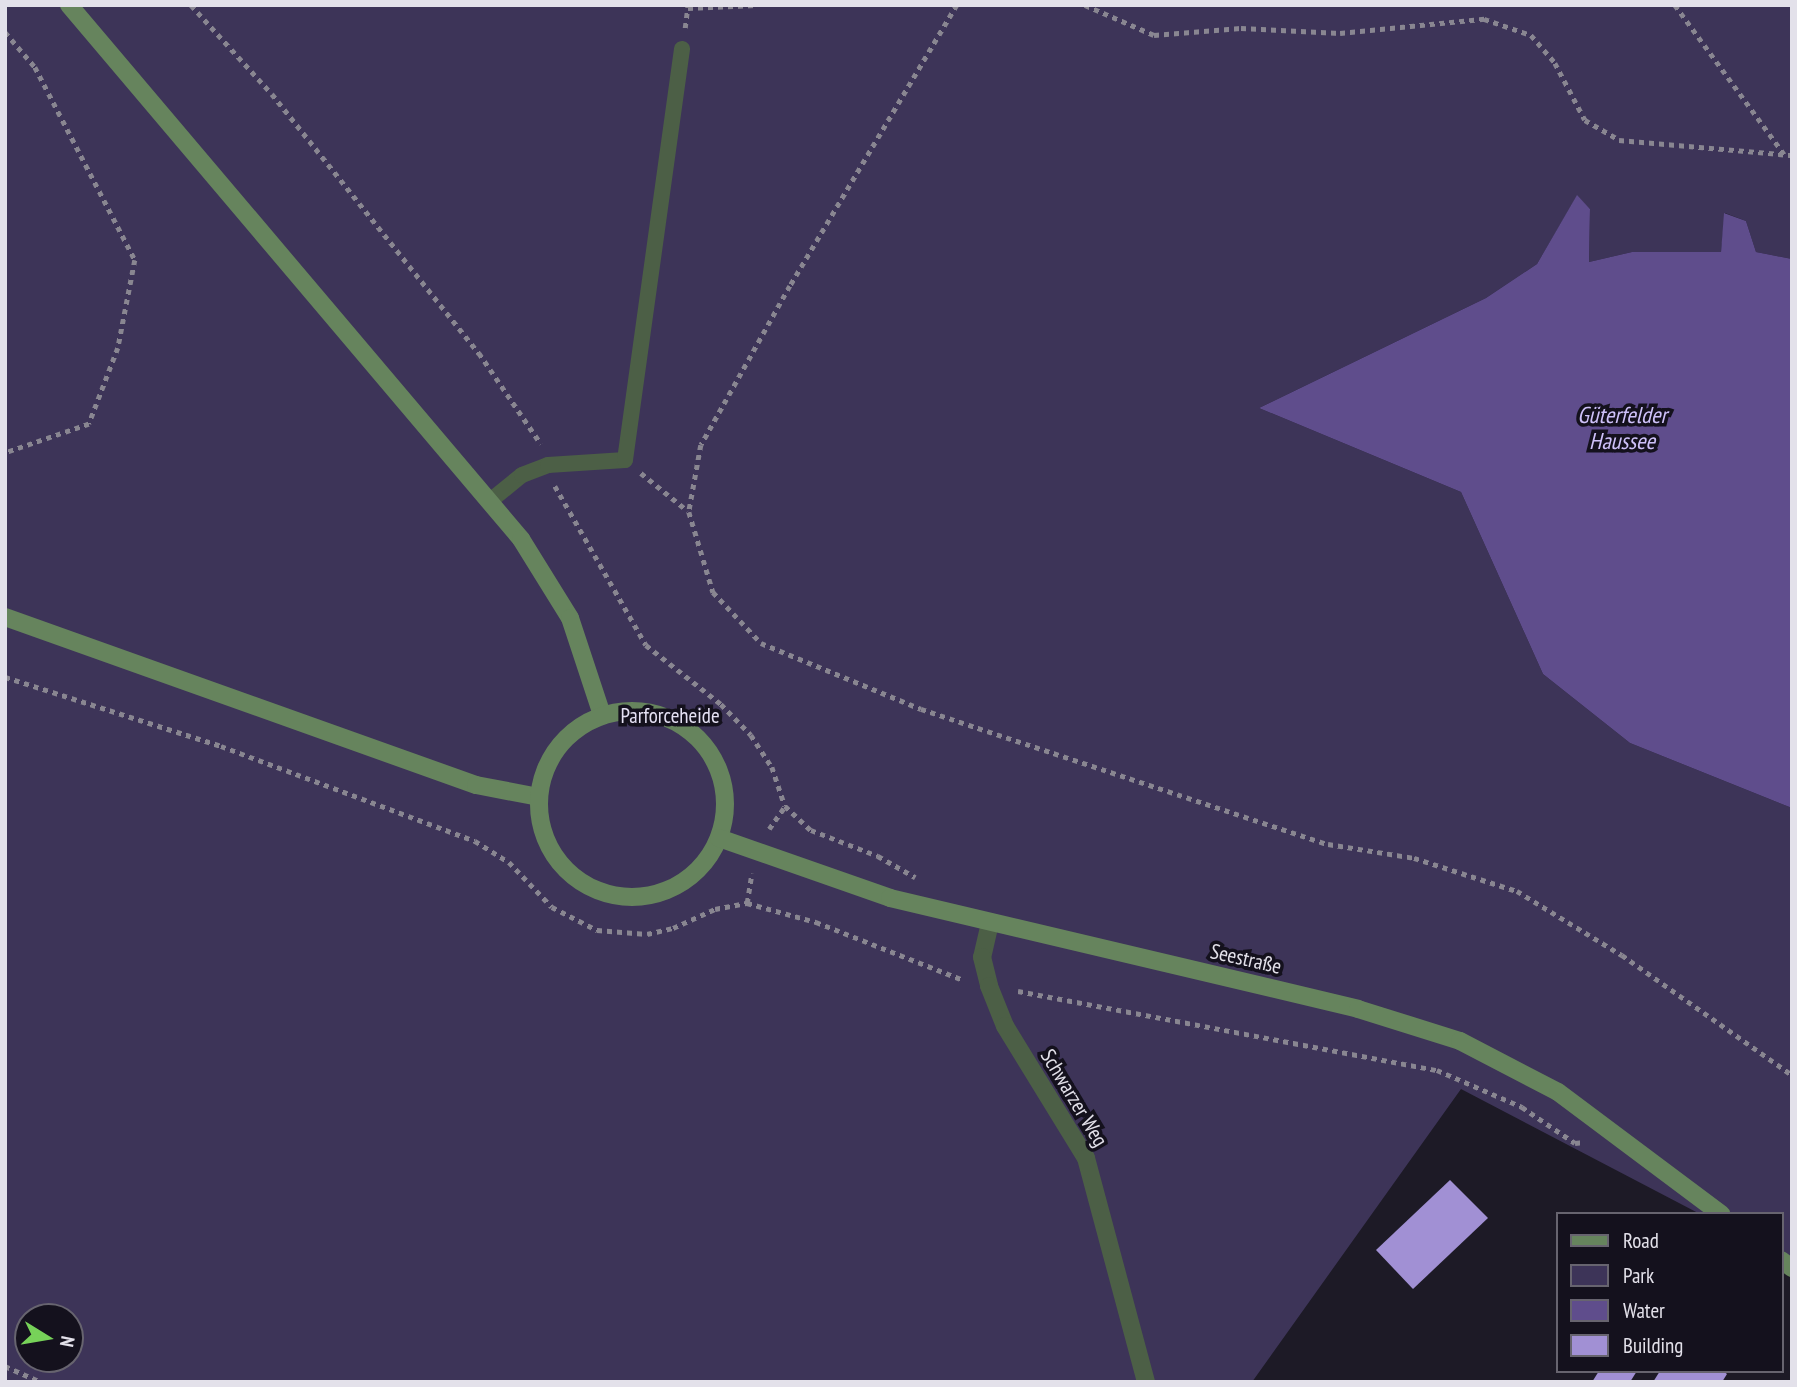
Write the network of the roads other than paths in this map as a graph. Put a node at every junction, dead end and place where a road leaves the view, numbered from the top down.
1 (69, 5) edge
2 (682, 49) dead end
3 (490, 501) junction
4 (5, 617) edge
5 (602, 715) junction
6 (539, 797) junction
7 (719, 838) junction
8 (990, 923) junction
9 (1718, 1212) edge
10 (1146, 1382) edge

1 - 3 main road
2 - 3 lane
3 - 5 main road
4 - 6 main road
5 - 6 main road
5 - 7 main road
6 - 7 main road
7 - 8 main road, Seestraße
8 - 9 main road, Seestraße
8 - 10 street, Schwarzer Weg

